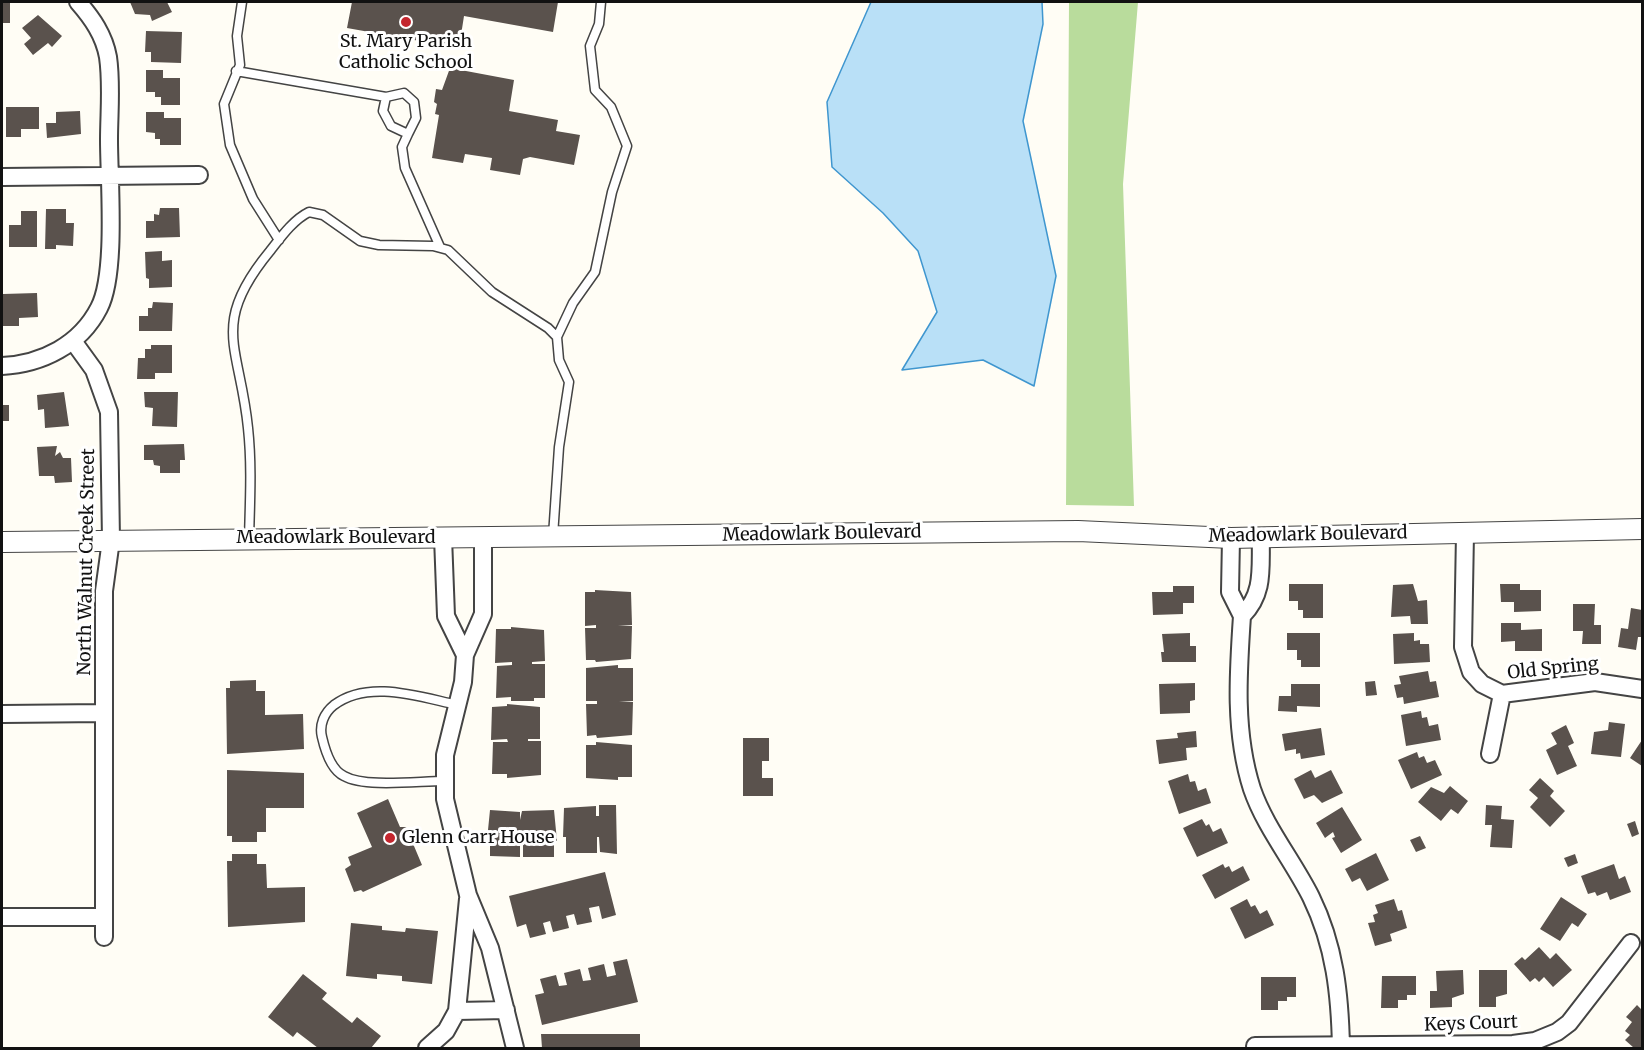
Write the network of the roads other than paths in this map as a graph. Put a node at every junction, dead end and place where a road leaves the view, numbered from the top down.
1 (78, 2) edge
2 (242, 2) edge
3 (601, 2) edge
4 (236, 71) junction
5 (386, 97) junction
6 (408, 134) junction
7 (199, 175) dead end
8 (2, 177) edge
9 (109, 177) junction
10 (279, 240) junction
11 (440, 247) junction
12 (557, 337) junction
13 (73, 341) junction
14 (2, 366) edge
15 (1642, 529) edge
16 (1465, 533) junction
17 (553, 536) junction
18 (442, 537) junction
19 (483, 537) junction
20 (1261, 537) junction
21 (249, 538) junction
22 (1231, 538) junction
23 (111, 540) junction
24 (2, 542) edge
25 (1242, 616) junction
26 (465, 655) junction
27 (1642, 689) edge
28 (1502, 694) junction
29 (458, 705) junction
30 (104, 713) junction
31 (2, 714) edge
32 (1490, 754) dead end
33 (444, 781) junction
34 (468, 895) junction
35 (2, 917) edge
36 (104, 917) junction
37 (104, 937) dead end
38 (1631, 943) dead end
39 (506, 1010) junction
40 (457, 1011) junction
41 (1255, 1046) dead end
42 (1341, 1047) edge
43 (427, 1048) edge
44 (515, 1048) edge

1 - 9 street
2 - 4 lane
3 - 12 lane
4 - 5 lane
4 - 10 lane
5 - 6 lane
5 - 6 lane
6 - 11 lane
7 - 9 street
8 - 9 street
9 - 13 street
10 - 11 lane
10 - 21 lane
11 - 12 lane
12 - 17 lane
13 - 14 street
13 - 23 street, North Walnut Creek Street
15 - 16 street, Meadowlark Boulevard
16 - 20 street, Meadowlark Boulevard
16 - 28 street, Old Spring
17 - 19 street, Meadowlark Boulevard
17 - 22 street, Meadowlark Boulevard
18 - 19 street, Meadowlark Boulevard
18 - 21 street, Meadowlark Boulevard
18 - 26 street
19 - 26 street
20 - 22 street, Meadowlark Boulevard
20 - 25 street
21 - 23 street, Meadowlark Boulevard
22 - 25 street
23 - 24 street, Meadowlark Boulevard
23 - 30 street, North Walnut Creek Street
25 - 42 street
26 - 29 street
27 - 28 street, Old Spring
28 - 32 street
29 - 33 street
29 - 33 lane
30 - 31 street
30 - 36 street, North Walnut Creek Street
33 - 34 street
34 - 39 street
34 - 40 street
35 - 36 street
36 - 37 street, North Walnut Creek Street
38 - 42 street, Keys Court
39 - 40 street
39 - 44 street
40 - 43 street
41 - 42 street, Keys Court

